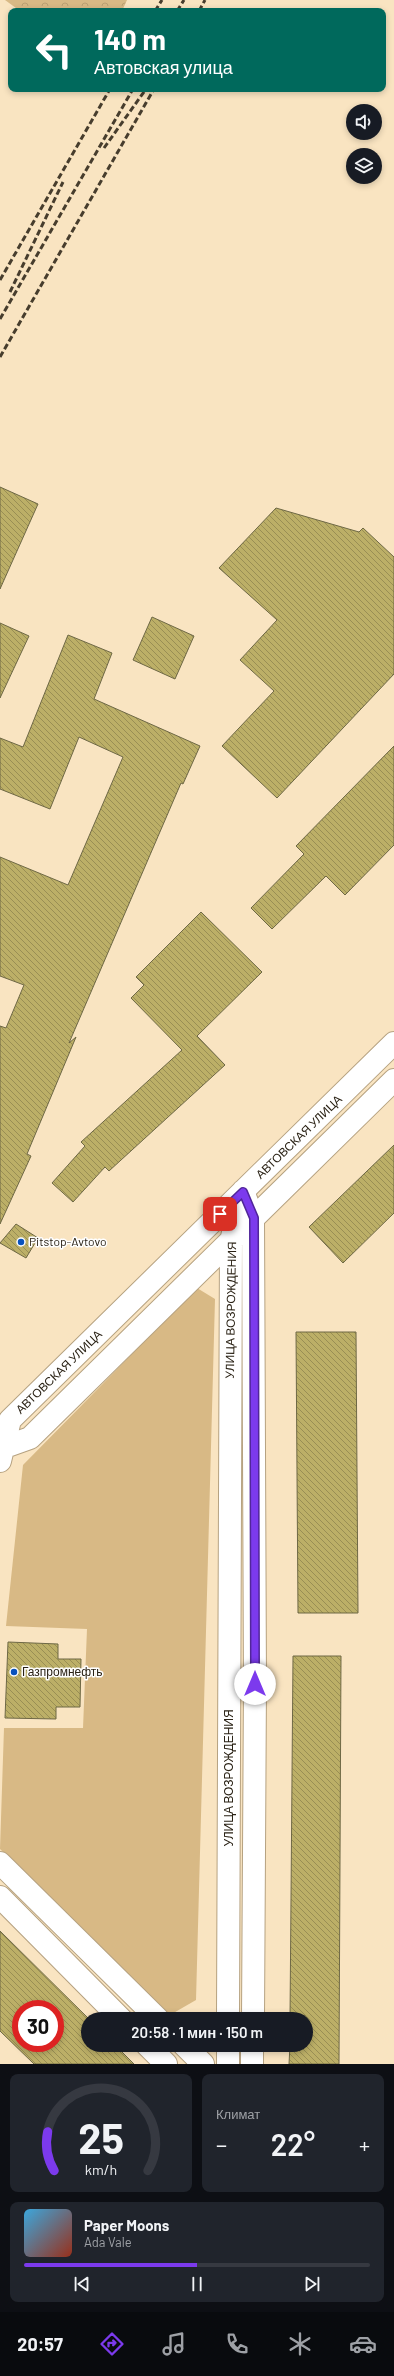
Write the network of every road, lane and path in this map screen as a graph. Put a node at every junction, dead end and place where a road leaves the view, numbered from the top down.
1 (394, 1043) edge
2 (394, 1080) edge
3 (243, 1192) junction
4 (254, 1218) junction
5 (230, 1241) junction
6 (1, 1452) edge
7 (0, 1863) edge
8 (0, 1897) edge
9 (114, 2012) edge
10 (151, 2012) edge
11 (228, 2012) edge
12 (253, 2012) edge
13 (154, 2052) edge
14 (191, 2052) edge
15 (228, 2052) edge
16 (252, 2052) edge
17 (166, 2064) edge
18 (203, 2064) edge
19 (228, 2064) edge
20 (252, 2064) edge

1 - 3 street, АВТОВСКАЯ УЛИЦА
2 - 4 street, АВТОВСКАЯ УЛИЦА
3 - 4 street, УЛИЦА ВОЗРОЖДЕНИЯ
3 - 5 street, УЛИЦА ВОЗРОЖДЕНИЯ
3 - 6 street, АВТОВСКАЯ УЛИЦА
4 - 5 street, АВТОВСКАЯ УЛИЦА
4 - 12 street, УЛИЦА ВОЗРОЖДЕНИЯ
5 - 6 street, АВТОВСКАЯ УЛИЦА
5 - 11 street, УЛИЦА ВОЗРОЖДЕНИЯ
7 - 10 street
8 - 9 street
13 - 17 street
14 - 18 street
15 - 19 street
16 - 20 street

